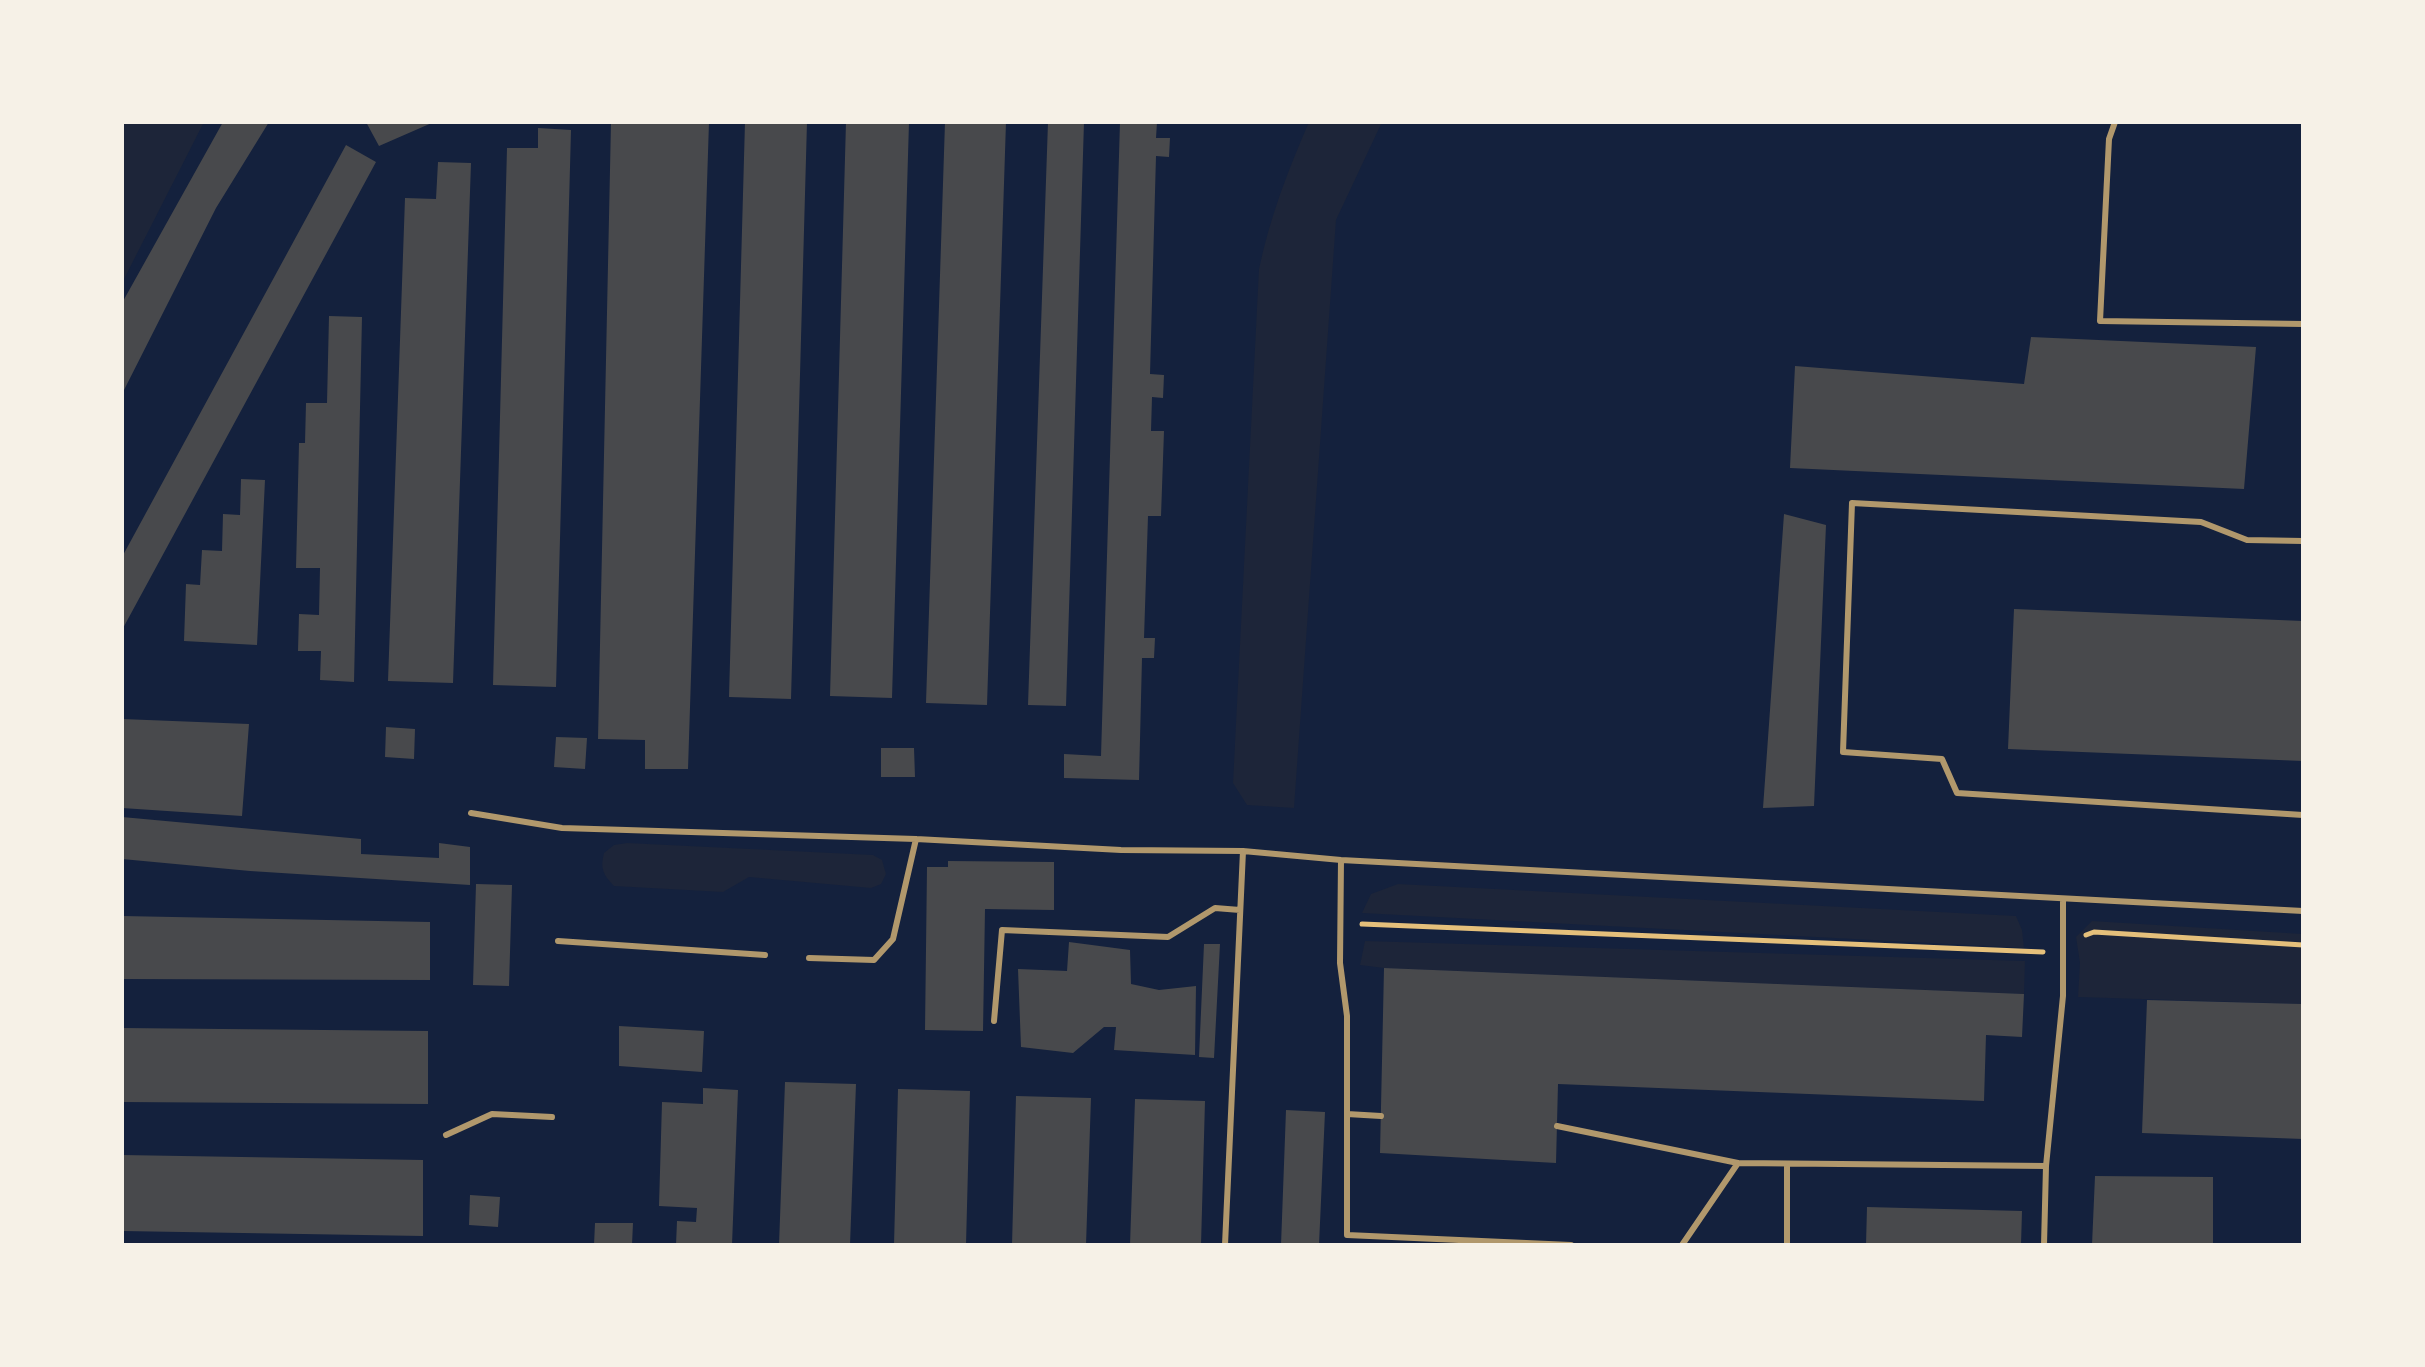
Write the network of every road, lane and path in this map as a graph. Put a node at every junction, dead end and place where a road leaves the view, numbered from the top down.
1 (2115, 122) edge
2 (2303, 324) edge
3 (2303, 541) edge
4 (471, 813) dead end
5 (2303, 815) edge
6 (916, 839) junction
7 (1243, 851) junction
8 (1341, 860) junction
9 (2063, 900) junction
10 (1240, 910) junction
11 (2303, 911) edge
12 (1341, 923) junction
13 (558, 941) dead end
14 (2303, 945) edge
15 (2063, 949) junction
16 (765, 955) dead end
17 (809, 958) dead end
18 (994, 1021) dead end
19 (1347, 1114) junction
20 (1381, 1116) dead end
21 (552, 1117) dead end
22 (1557, 1126) dead end
23 (446, 1135) dead end
24 (1738, 1163) junction
25 (1787, 1164) junction
26 (2046, 1166) junction
27 (1225, 1245) edge
28 (1561, 1245) edge
29 (1571, 1245) edge
30 (1682, 1245) edge
31 (1787, 1245) edge
32 (2044, 1245) edge

1 - 2 lane
3 - 5 lane
4 - 6 lane
6 - 7 lane
6 - 17 lane
7 - 8 lane
7 - 10 lane
8 - 9 lane
8 - 12 lane
9 - 11 lane
9 - 15 lane
10 - 18 lane
10 - 27 lane
12 - 15 path
12 - 19 lane
13 - 16 lane
14 - 15 path
15 - 26 lane
19 - 20 lane
19 - 28 lane
21 - 23 lane
22 - 24 lane
24 - 25 lane
24 - 30 lane
25 - 26 lane
25 - 31 lane
26 - 32 lane
28 - 29 lane

